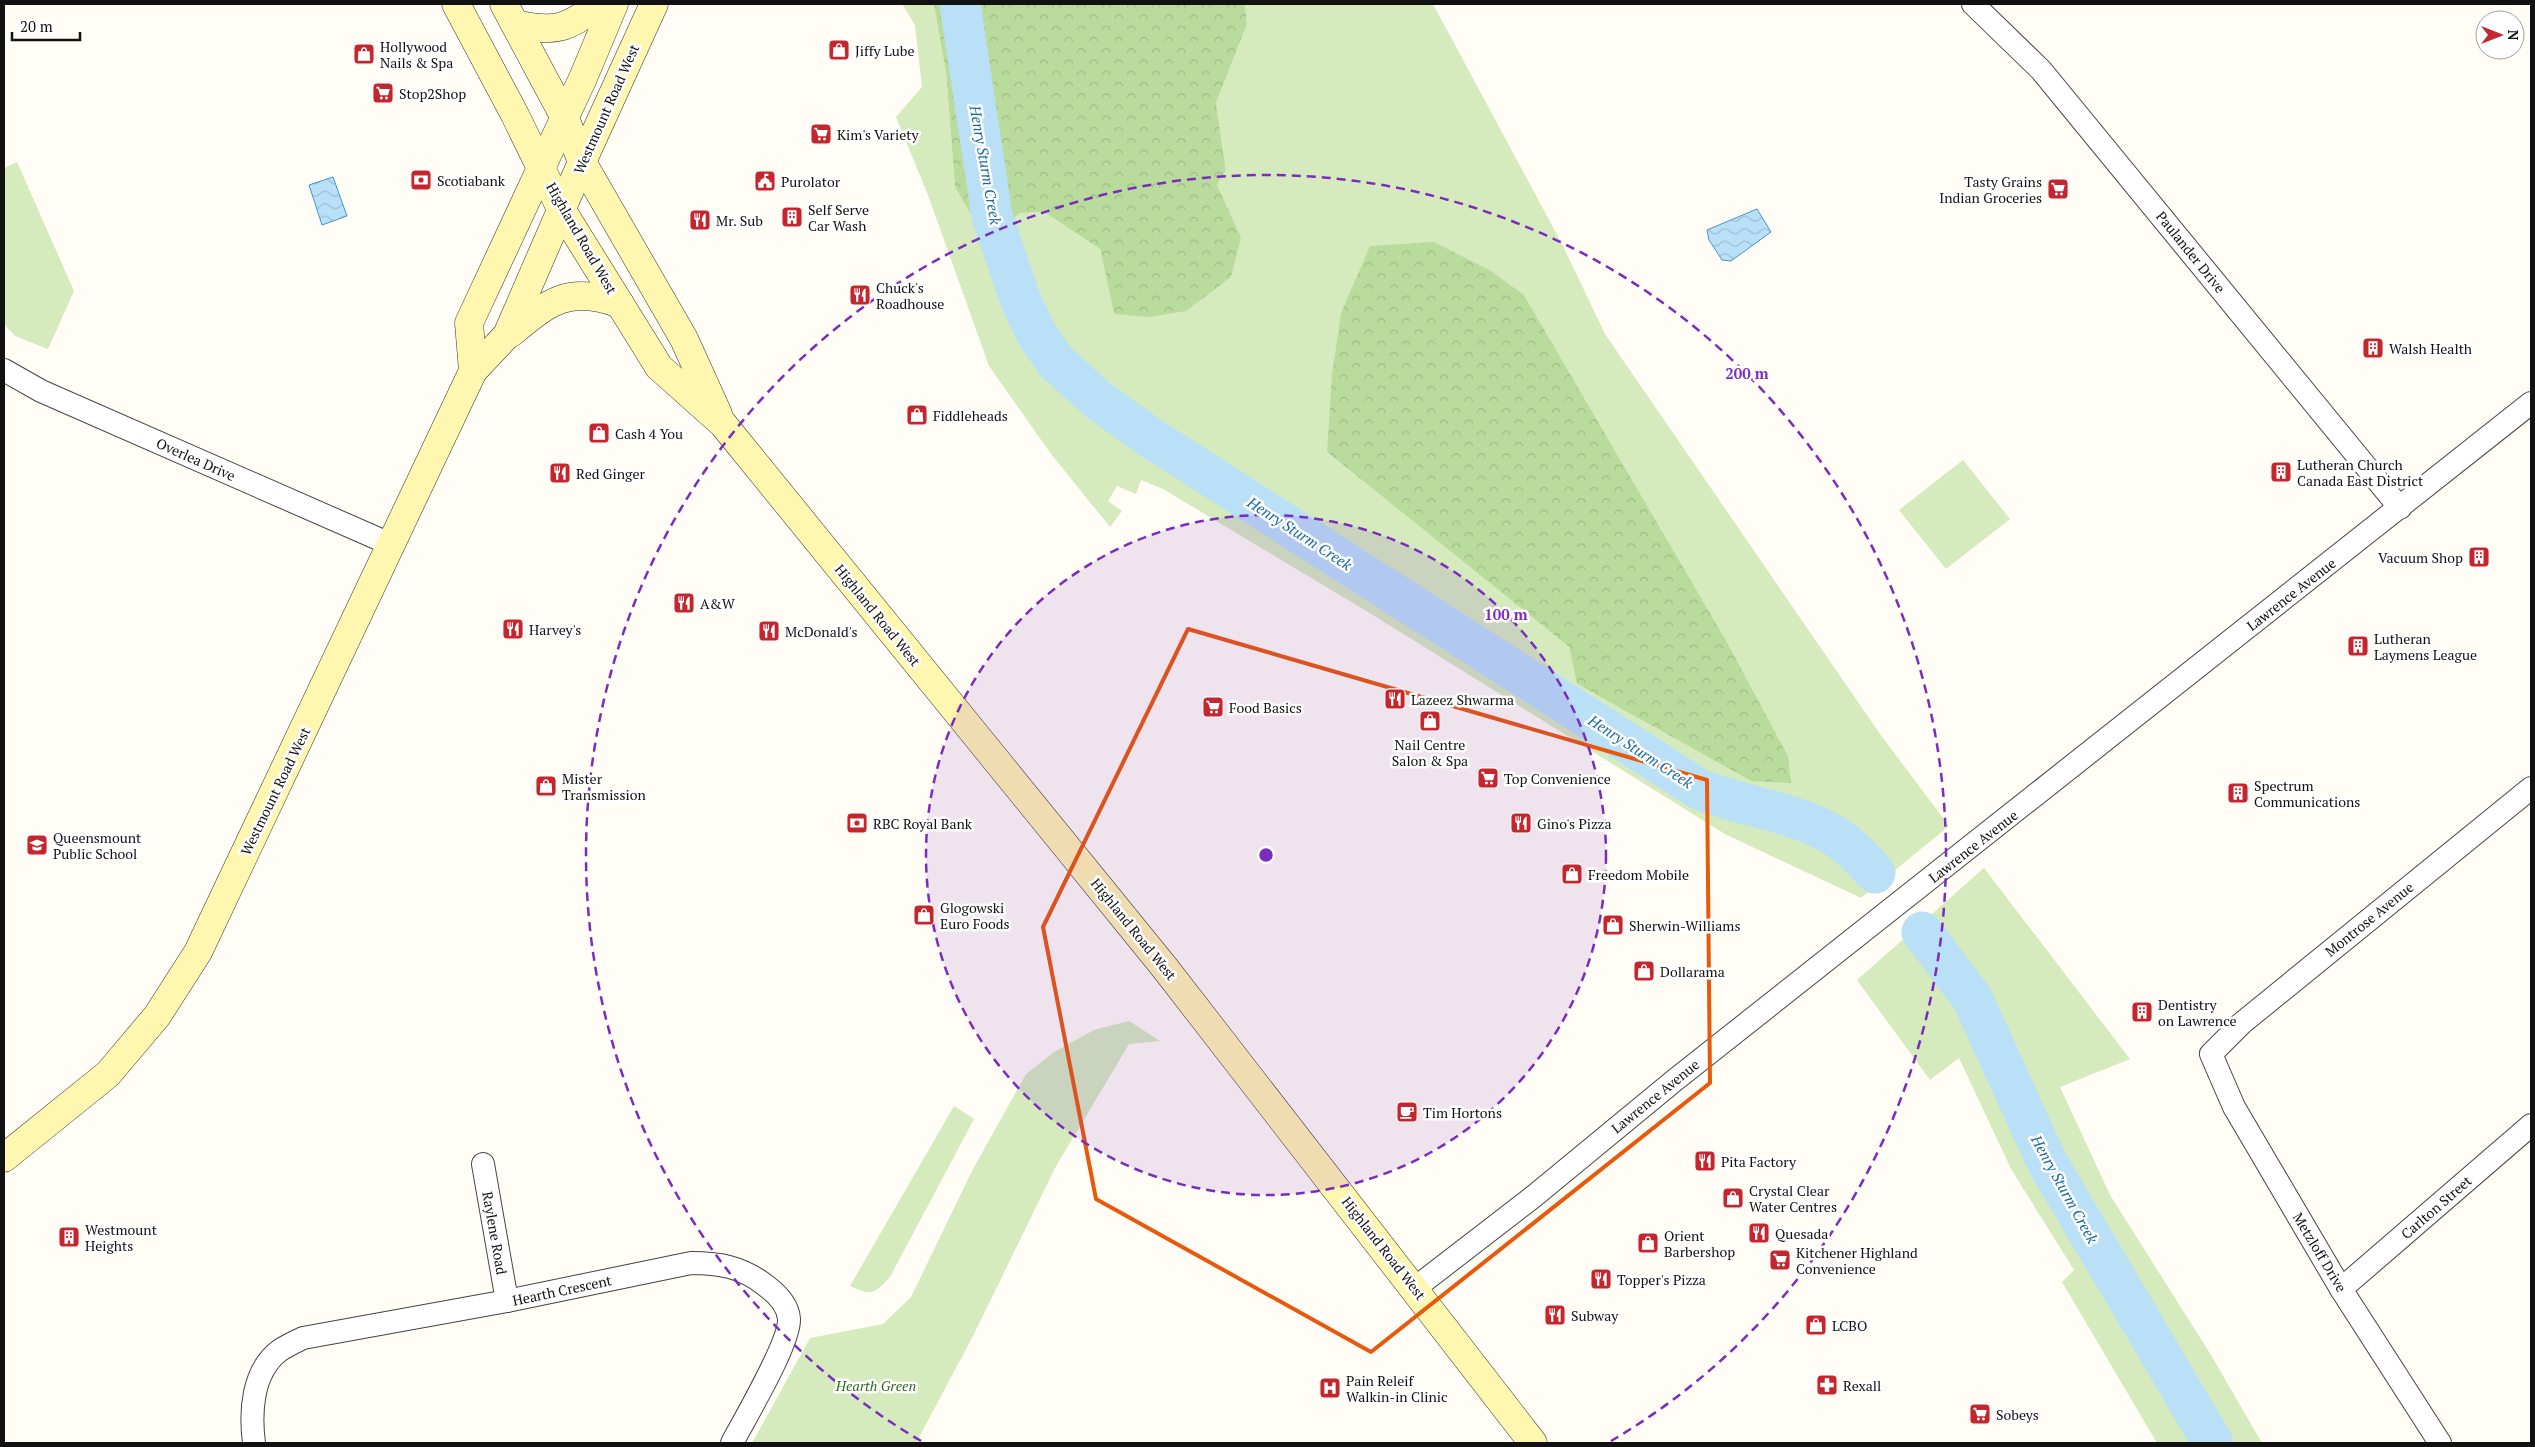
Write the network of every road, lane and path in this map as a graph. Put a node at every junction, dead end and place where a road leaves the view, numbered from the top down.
1 (456, 4) edge
2 (599, 4) edge
3 (614, 4) edge
4 (654, 4) edge
5 (1973, 4) edge
6 (510, 14) edge
7 (564, 118) junction
8 (582, 162) junction
9 (541, 165) junction
10 (562, 209) junction
11 (620, 304) junction
12 (508, 336) junction
13 (4, 370) edge
14 (473, 371) junction
15 (2531, 404) edge
16 (723, 424) junction
17 (2400, 508) junction
18 (390, 544) junction
19 (2531, 788) edge
20 (2211, 1054) joint
21 (2531, 1125) edge
22 (4, 1158) edge
23 (482, 1164) dead end
24 (1415, 1288) junction
25 (2341, 1289) junction
26 (508, 1301) junction
27 (254, 1443) edge
28 (732, 1443) edge
29 (1533, 1443) edge
30 (2440, 1443) edge

1 - 9 main road, Highland Road West
2 - 6 main road
3 - 7 main road
4 - 8 main road, Westmount Road West
5 - 17 street, Paulander Drive
6 - 7 main road, Highland Road West
7 - 8 main road, Highland Road West
7 - 9 main road
8 - 10 main road, Westmount Road West
8 - 16 main road, Highland Road West
9 - 10 main road, Highland Road West
9 - 14 main road
10 - 11 main road, Highland Road West
10 - 12 main road, Westmount Road West
11 - 12 main road
11 - 16 main road, Highland Road West
12 - 14 main road, Westmount Road West
13 - 18 street, Overlea Drive
14 - 18 main road, Westmount Road West
15 - 17 street, Lawrence Avenue
16 - 24 main road, Highland Road West
17 - 24 street, Lawrence Avenue
18 - 22 main road, Westmount Road West
19 - 20 street, Montrose Avenue
20 - 25 street, Metzloff Drive
21 - 25 street, Carlton Street
23 - 26 street, Raylene Road
24 - 29 main road, Highland Road West
25 - 30 street, Metzloff Drive
26 - 27 street, Hearth Crescent
26 - 28 street, Hearth Crescent

